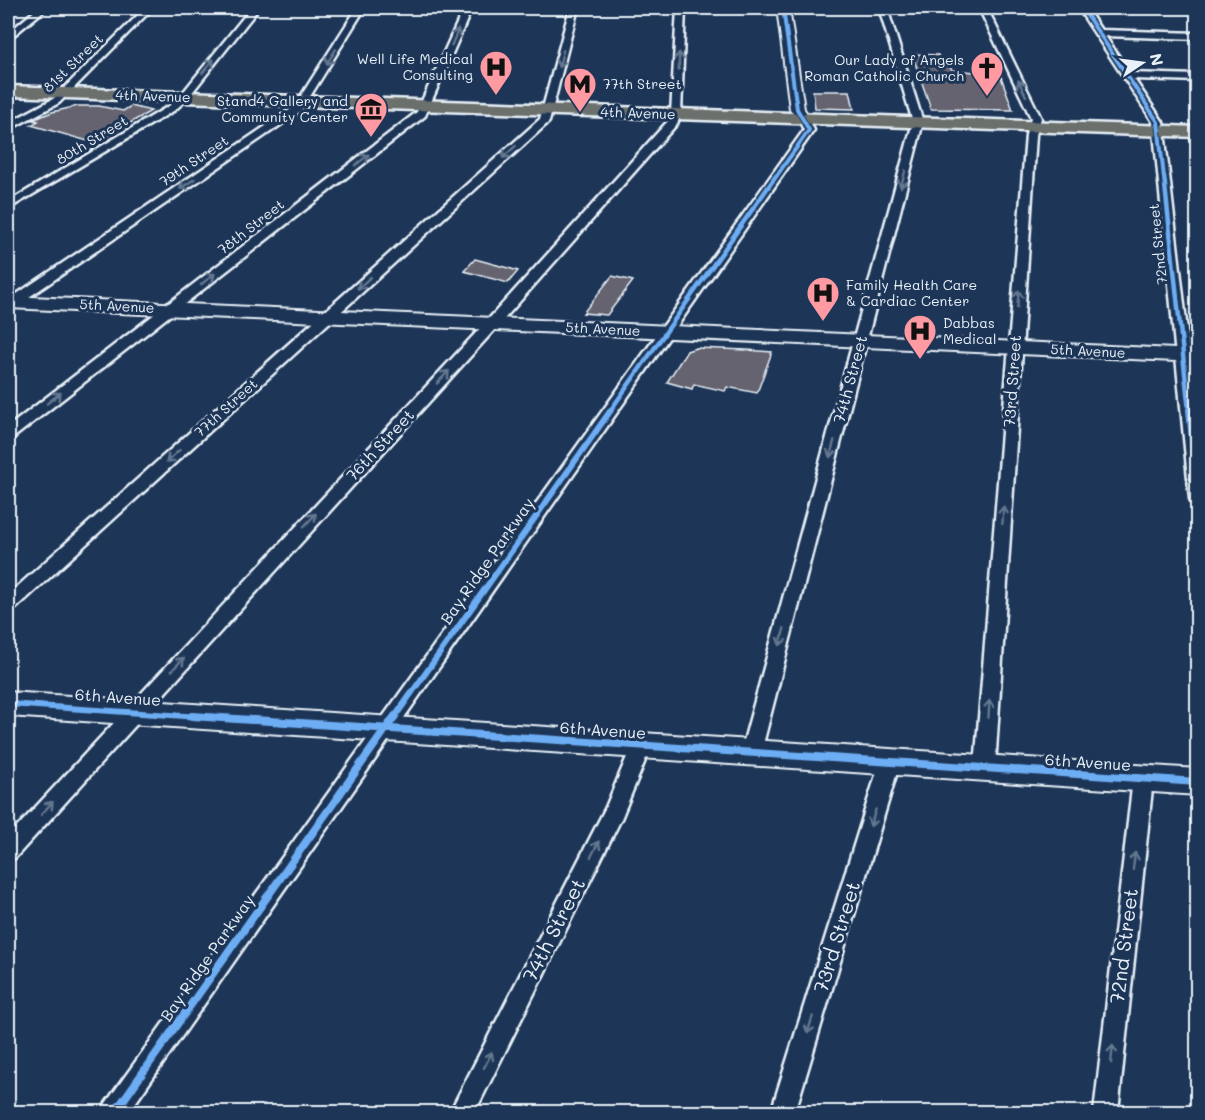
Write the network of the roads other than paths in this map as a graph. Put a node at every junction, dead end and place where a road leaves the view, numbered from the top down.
1 (43, 8) edge
2 (149, 8) edge
3 (255, 8) edge
4 (361, 8) edge
5 (468, 8) edge
6 (574, 8) edge
7 (681, 8) edge
8 (783, 8) edge
9 (883, 8) edge
10 (983, 8) edge
11 (1082, 8) edge
12 (1099, 33) junction
13 (1197, 36) edge
14 (8, 37) edge
15 (1126, 76) junction
16 (1197, 78) edge
17 (8, 92) edge
18 (64, 93) junction
19 (184, 97) junction
20 (304, 101) junction
21 (425, 106) junction
22 (549, 110) junction
23 (676, 114) junction
24 (803, 118) junction
25 (918, 122) junction
26 (8, 127) edge
27 (1034, 127) junction
28 (1158, 131) junction
29 (1197, 132) edge
30 (8, 206) edge
31 (9, 303) edge
32 (170, 309) junction
33 (328, 316) junction
34 (492, 324) junction
35 (666, 332) junction
36 (860, 340) junction
37 (1014, 348) junction
38 (1189, 356) edge
39 (8, 434) edge
40 (1197, 499) edge
41 (8, 605) edge
42 (8, 704) edge
43 (134, 711) junction
44 (386, 729) junction
45 (641, 746) junction
46 (751, 752) junction
47 (890, 762) junction
48 (985, 767) junction
49 (1143, 779) junction
50 (1197, 782) edge
51 (8, 851) edge
52 (115, 1113) edge
53 (462, 1113) edge
54 (783, 1113) edge
55 (1106, 1113) edge

1 - 14 street
2 - 18 street, 81st Street
19 -> 3 street, 80th Street
4 -> 20 street, 79th Street
21 -> 5 street, 78th Street
6 -> 22 street, 77th Street
23 -> 7 street
8 - 24 street, Bay Ridge Parkway
9 - 25 street
27 -> 10 street, 73rd Street
11 - 12 street, 72nd Street
12 - 13 street
12 - 15 street, 72nd Street
15 - 16 street
15 - 28 street, 72nd Street
17 - 18 main road, 4th Avenue
18 - 19 main road, 4th Avenue
18 - 26 street, 81st Street
19 - 20 main road, 4th Avenue
19 - 30 street, 80th Street
20 - 21 main road, 4th Avenue
20 -> 31 street, 79th Street
21 - 22 main road, 4th Avenue
32 -> 21 street, 78th Street
22 - 23 main road, 4th Avenue
22 -> 33 street, 77th Street
23 - 24 main road, 4th Avenue
23 - 34 street, 76th Street
24 - 25 main road, 4th Avenue
24 - 35 street, Bay Ridge Parkway
25 - 27 main road, 4th Avenue
25 -> 36 street, 74th Street
27 - 28 main road, 4th Avenue
37 -> 27 street, 73rd Street
28 - 29 main road, 4th Avenue
28 - 38 street, 72nd Street
31 - 32 street, 5th Avenue
32 - 33 street, 5th Avenue
39 -> 32 street, 78th Street
33 - 34 street, 5th Avenue
33 -> 41 street, 77th Street
34 - 35 street, 5th Avenue
43 -> 34 street, 76th Street
35 - 36 street, 5th Avenue
35 - 44 street, Bay Ridge Parkway
36 - 37 street, 5th Avenue
36 -> 46 street, 74th Street
37 - 38 street, 5th Avenue
48 -> 37 street, 73rd Street
38 - 40 street, 72nd Street
42 - 43 street, 6th Avenue
43 - 44 street, 6th Avenue
51 -> 43 street, 76th Street
44 - 45 street, 6th Avenue
44 - 52 street, Bay Ridge Parkway
45 - 46 street, 6th Avenue
53 -> 45 street, 74th Street
46 - 47 street, 6th Avenue
47 - 48 street, 6th Avenue
47 -> 54 street, 73rd Street
48 - 49 street, 6th Avenue
49 - 50 street, 6th Avenue
55 -> 49 street, 72nd Street

